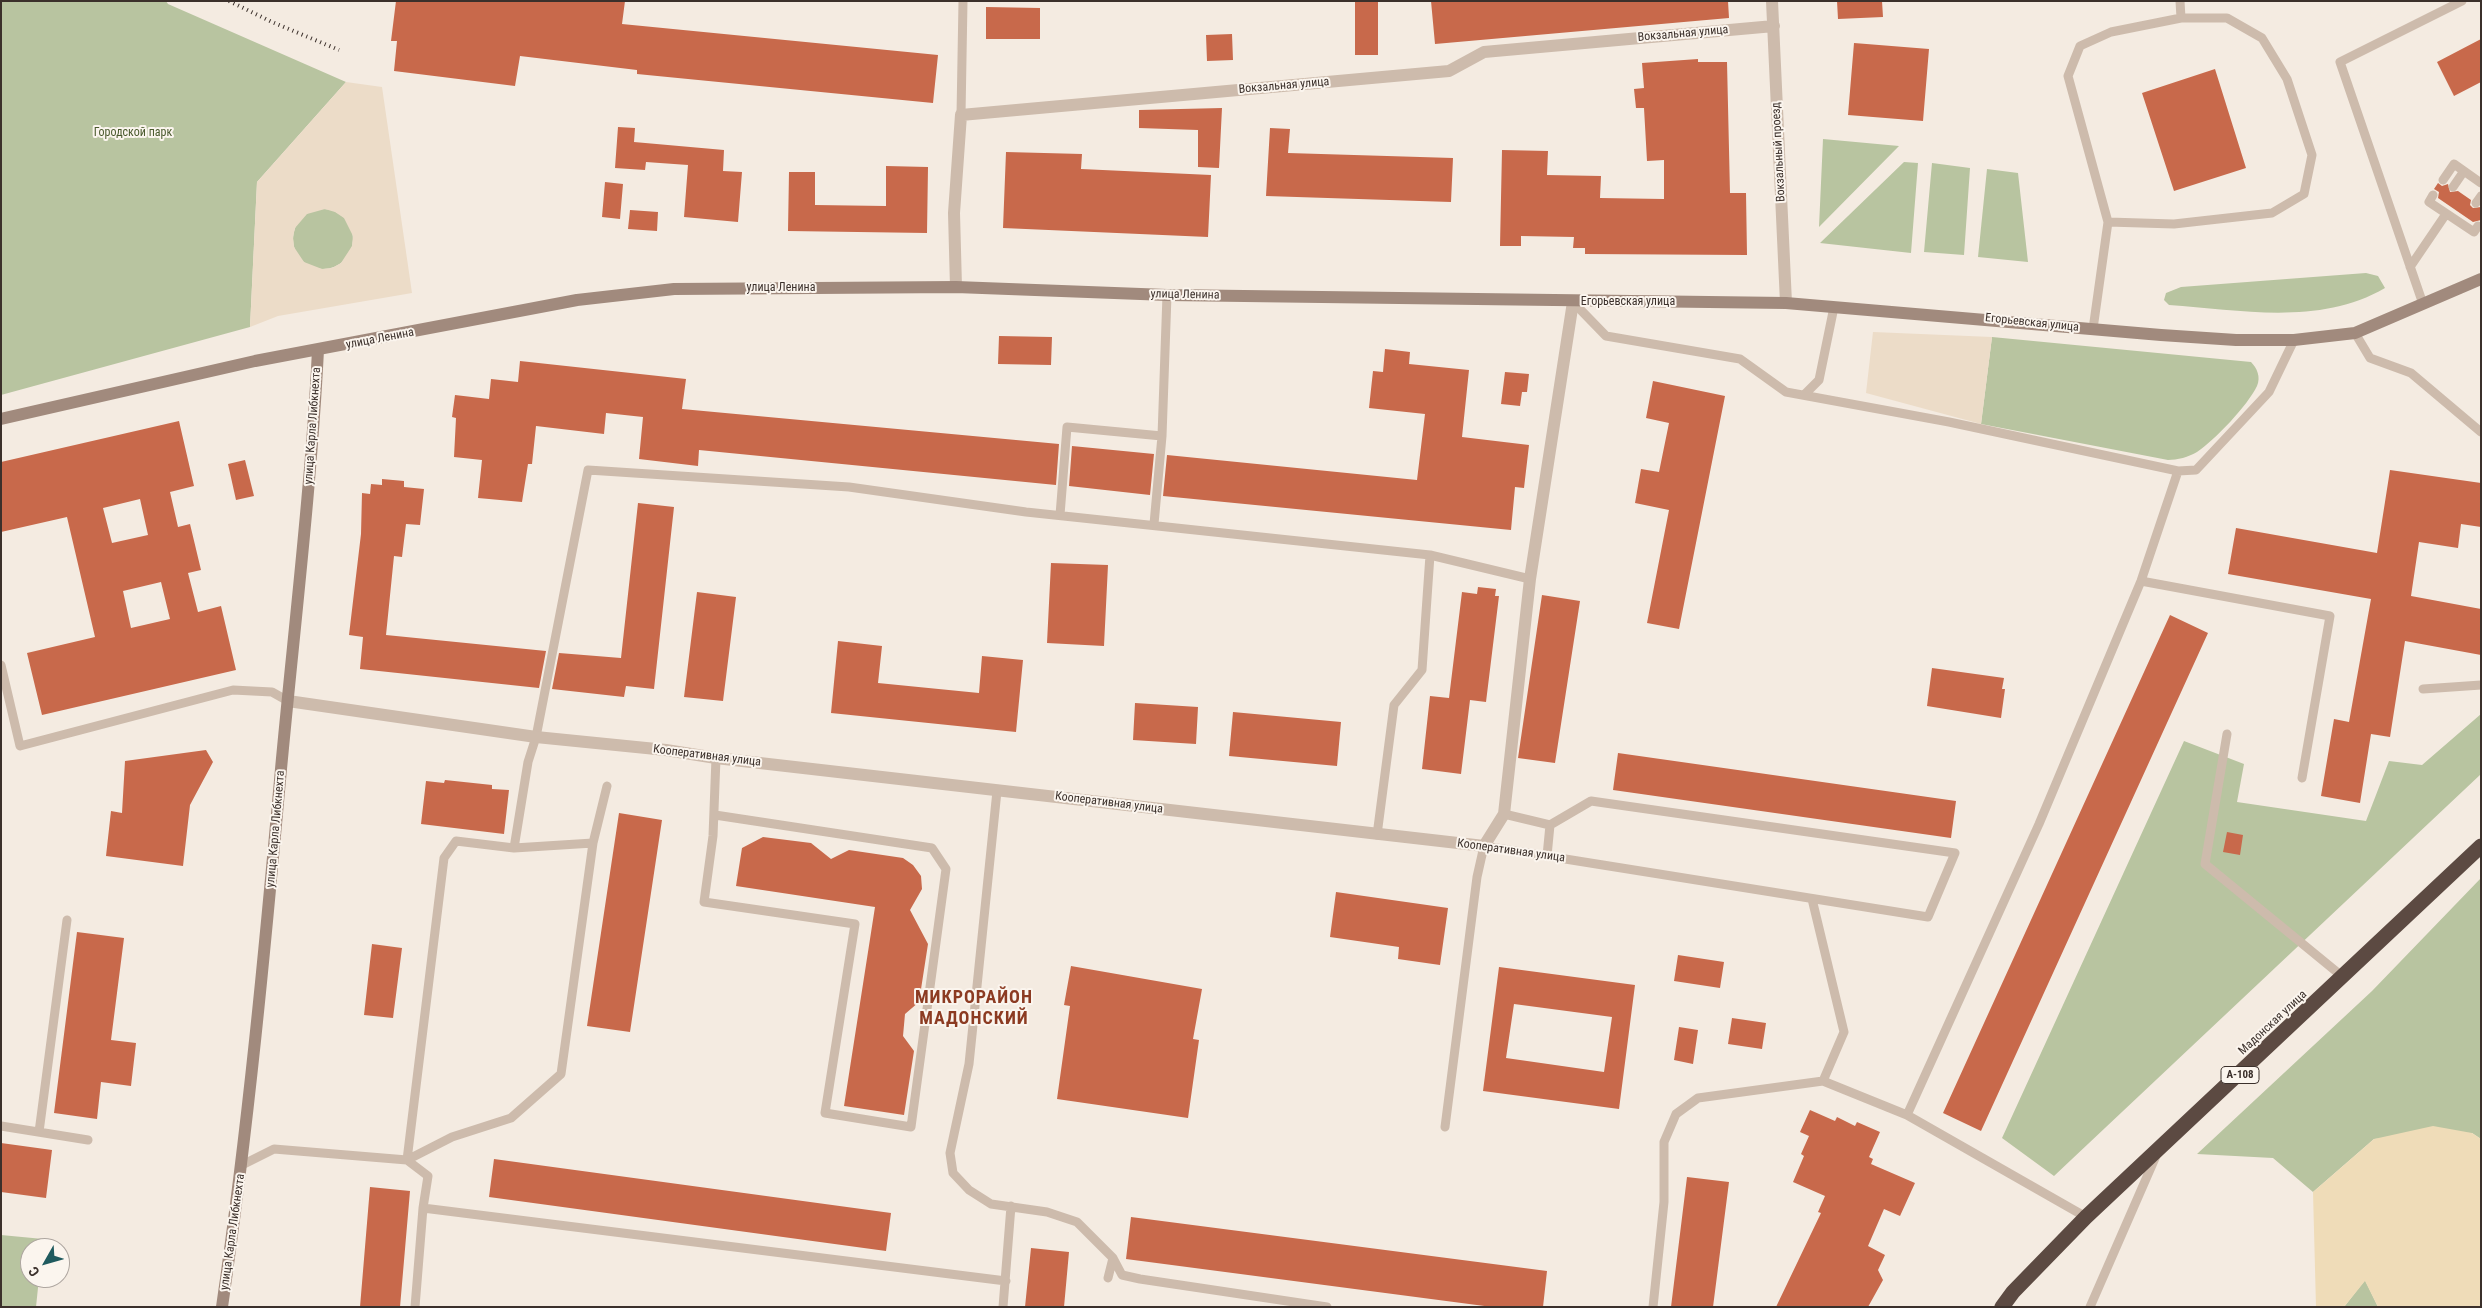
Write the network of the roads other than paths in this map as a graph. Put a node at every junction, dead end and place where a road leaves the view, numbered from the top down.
1 (963, 1) edge
2 (1772, 1) edge
3 (2180, 1) edge
4 (2462, 1) edge
5 (2181, 18) junction
6 (1774, 26) junction
7 (961, 114) junction
8 (2464, 172) junction
9 (2443, 180) dead end
10 (2481, 183) edge
11 (2453, 187) dead end
12 (2433, 195) dead end
13 (2442, 208) junction
14 (2108, 222) junction
15 (2478, 226) dead end
16 (2410, 267) junction
17 (2481, 279) edge
18 (956, 287) junction
19 (1167, 296) junction
20 (1573, 302) junction
21 (1786, 303) junction
22 (2423, 304) junction
23 (1834, 307) junction
24 (2092, 329) junction
25 (2355, 333) junction
26 (2294, 340) junction
27 (318, 350) junction
28 (1804, 395) junction
29 (1, 419) edge
30 (2481, 432) edge
31 (1162, 436) junction
32 (2178, 471) junction
33 (1060, 515) junction
34 (1154, 524) junction
35 (1430, 555) junction
36 (1530, 579) junction
37 (2141, 581) junction
38 (2, 670) edge
39 (2481, 685) edge
40 (2423, 689) dead end
41 (5, 699) edge
42 (288, 702) junction
43 (2227, 734) dead end
44 (536, 736) junction
45 (716, 758) junction
46 (2302, 778) dead end
47 (607, 786) dead end
48 (997, 791) junction
49 (715, 814) junction
50 (1504, 814) junction
51 (1550, 825) junction
52 (1377, 835) junction
53 (593, 844) junction
54 (1484, 846) junction
55 (2481, 846) edge
56 (514, 848) junction
57 (1547, 856) junction
58 (1812, 899) junction
59 (67, 920) dead end
60 (2343, 977) junction
61 (1823, 1081) junction
62 (1907, 1114) junction
63 (1, 1126) edge
64 (1445, 1127) dead end
65 (39, 1132) junction
66 (88, 1140) dead end
67 (2158, 1151) junction
68 (407, 1160) junction
69 (242, 1165) junction
70 (1011, 1206) junction
71 (423, 1208) junction
72 (2086, 1217) junction
73 (1113, 1258) junction
74 (1108, 1278) dead end
75 (1006, 1281) junction
76 (222, 1307) edge
77 (415, 1307) edge
78 (1003, 1307) edge
79 (1327, 1307) edge
80 (1653, 1307) edge
81 (2002, 1307) edge
82 (2090, 1307) edge

1 - 7 lane
2 - 6 street, Вокзальный проезд
3 - 5 lane
4 - 16 lane
5 - 14 lane
5 - 14 lane
6 - 7 street, Вокзальная улица
6 - 21 street, Вокзальный проезд
7 - 18 street
8 - 9 lane
8 - 10 lane
8 - 11 lane
12 - 13 lane
13 - 15 lane
13 - 16 lane
14 - 24 lane
16 - 22 lane
17 - 22 main road, Егорьевская улица
18 - 19 main road, улица Ленина
18 - 27 main road, улица Ленина
19 - 20 main road, улица Ленина
19 - 31 lane
20 - 21 main road, Егорьевская улица
20 - 28 lane
20 - 36 street
21 - 23 main road, Егорьевская улица
22 - 25 main road, Егорьевская улица
23 - 24 main road, Егорьевская улица
23 - 28 lane
24 - 26 main road, Егорьевская улица
25 - 26 main road, Егорьевская улица
25 - 30 lane
26 - 32 lane
27 - 29 main road, улица Ленина
27 - 42 main road, улица Карла Либкнехта
28 - 32 lane
31 - 33 lane
31 - 34 lane
32 - 37 lane
33 - 34 lane
33 - 44 lane
34 - 35 lane
35 - 36 lane
35 - 52 lane
36 - 50 street
37 - 46 lane
37 - 62 lane
38 - 41 lane
39 - 40 lane
41 - 42 lane
42 - 44 street, Кооперативная улица
42 - 69 main road, улица Карла Либкнехта
43 - 60 lane
44 - 45 street, Кооперативная улица
44 - 56 lane
45 - 48 street, Кооперативная улица
45 - 49 lane
47 - 53 lane
48 - 52 street, Кооперативная улица
48 - 70 lane
49 - 49 lane
50 - 51 lane
50 - 54 street
51 - 57 lane
51 - 58 lane, Кооперативная улица
52 - 54 street, Кооперативная улица
53 - 56 lane
53 - 68 lane
54 - 57 lane, Кооперативная улица
54 - 64 lane
55 - 60 highway, Мадонская улица / А-108
56 - 68 lane
57 - 58 lane, Кооперативная улица
58 - 61 lane
59 - 65 lane
60 - 67 highway, Мадонская улица / А-108
61 - 62 lane
61 - 80 lane
62 - 72 lane
63 - 65 lane
65 - 66 lane
67 - 72 highway, Мадонская улица / А-108
67 - 82 lane
68 - 69 lane
68 - 71 lane
69 - 76 main road, улица Карла Либкнехта
70 - 73 lane
70 - 75 lane
71 - 75 lane
71 - 77 lane
72 - 81 highway, Мадонская улица / А-108
73 - 74 lane
73 - 79 lane
75 - 78 lane

